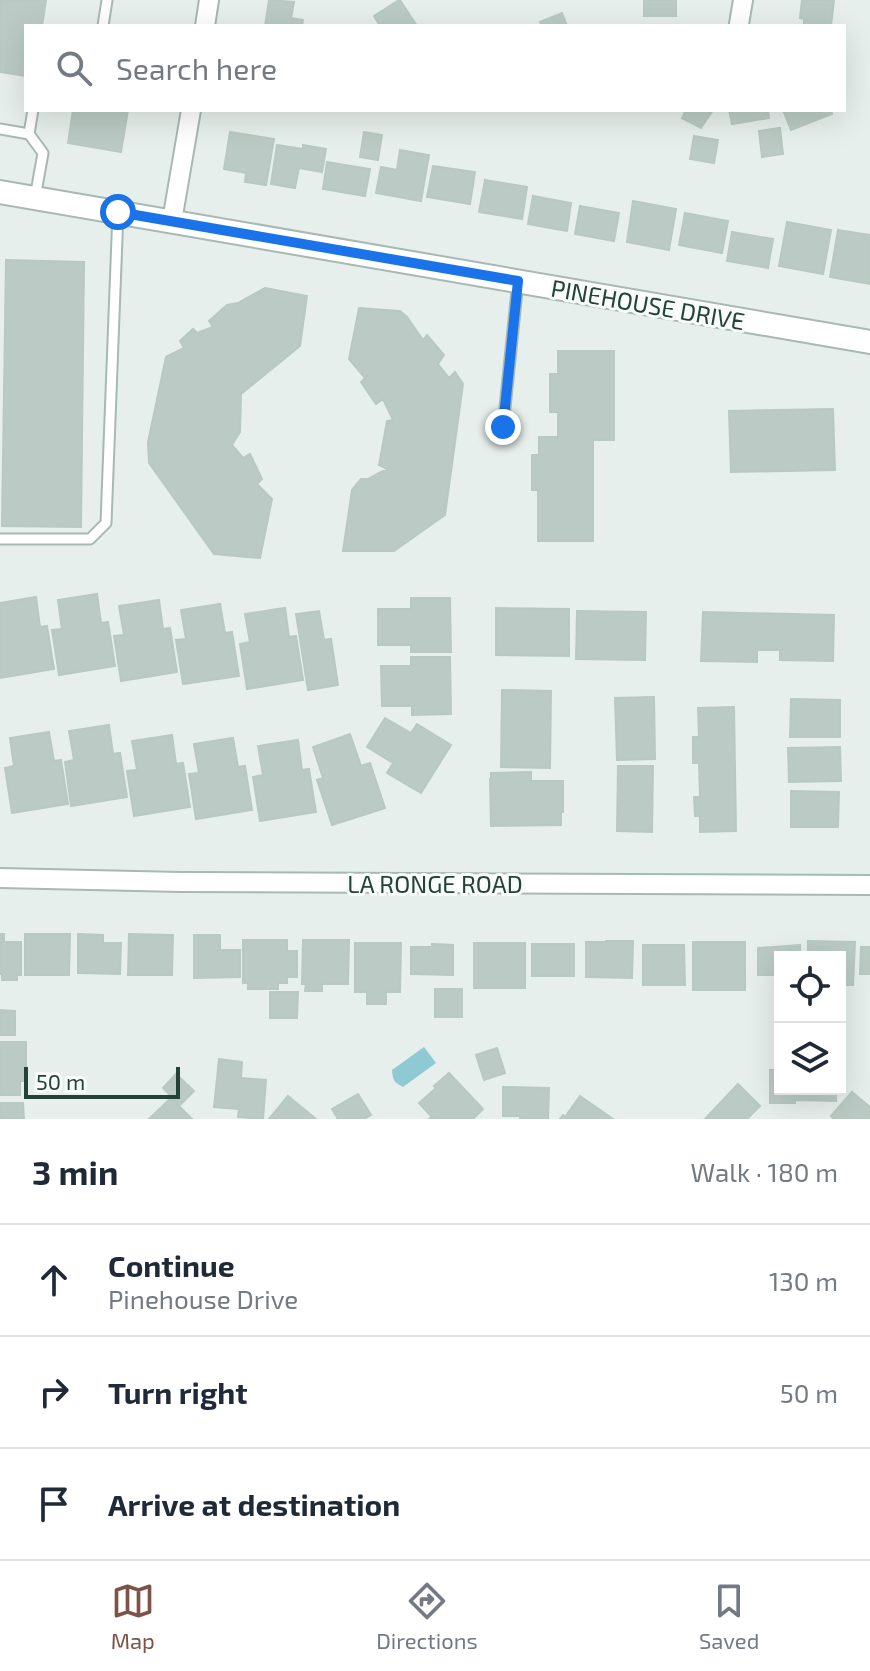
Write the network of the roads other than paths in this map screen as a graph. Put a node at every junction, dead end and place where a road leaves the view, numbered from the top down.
1 (107, 0) edge
2 (209, 0) edge
3 (743, 0) edge
4 (103, 24) edge
5 (205, 24) edge
6 (739, 24) dead end
7 (33, 112) edge
8 (191, 112) edge
9 (0, 129) edge
10 (29, 134) junction
11 (0, 192) edge
12 (35, 198) junction
13 (118, 212) junction
14 (172, 221) junction
15 (518, 281) junction
16 (870, 342) edge
17 (503, 427) dead end
18 (0, 539) edge
19 (0, 878) edge
20 (870, 885) edge

1 - 4 lane
2 - 5 street
3 - 6 street
7 - 10 lane
8 - 14 street
9 - 10 lane
10 - 12 lane
11 - 12 street, PINEHOUSE DRIVE
12 - 13 street, PINEHOUSE DRIVE
13 - 14 street, PINEHOUSE DRIVE
13 - 18 lane
14 - 15 street, PINEHOUSE DRIVE
15 - 16 street, PINEHOUSE DRIVE
15 - 17 lane
19 - 20 street, LA RONGE ROAD

